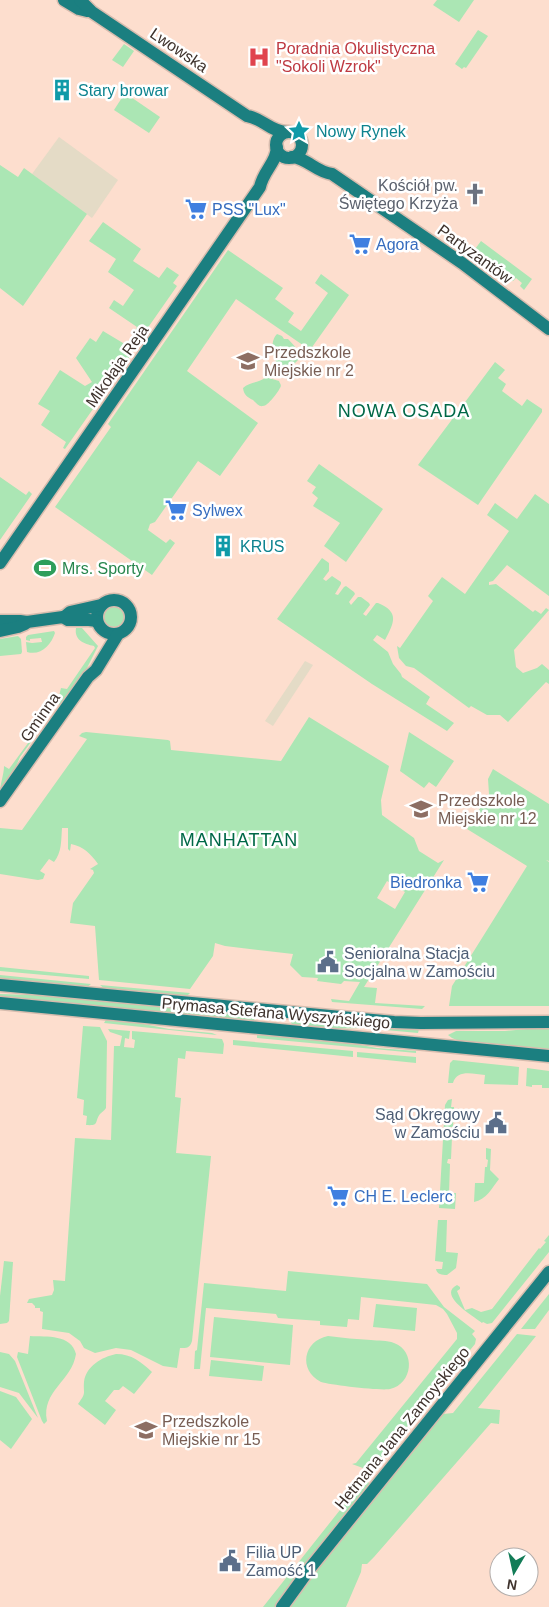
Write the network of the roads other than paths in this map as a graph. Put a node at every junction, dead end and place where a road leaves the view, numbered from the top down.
1 (64, 0) edge
2 (80, 0) edge
3 (92, 12) junction
4 (247, 116) junction
5 (287, 132) junction
6 (302, 145) junction
7 (277, 146) junction
8 (290, 157) junction
9 (332, 174) junction
10 (260, 186) junction
11 (549, 329) edge
12 (0, 563) edge
13 (101, 605) junction
14 (64, 617) junction
15 (0, 622) edge
16 (27, 622) junction
17 (100, 626) junction
18 (0, 632) edge
19 (118, 634) junction
20 (88, 677) junction
21 (0, 801) edge
22 (0, 985) edge
23 (0, 1003) edge
24 (549, 1022) edge
25 (549, 1056) edge
26 (549, 1272) edge
27 (282, 1607) edge

1 - 3 main road, Lwowska
2 - 3 main road, Lwowska
3 - 4 main road, Lwowska
4 - 5 main road, Lwowska
4 - 7 main road, Lwowska
5 - 6 main road
5 - 7 main road
6 - 8 main road
6 - 9 main road, Partyzantów
7 - 8 main road
7 - 10 main road, Mikołaja Reja
8 - 9 main road, Partyzantów
8 - 10 main road, Mikołaja Reja
9 - 11 main road, Partyzantów
10 - 12 main road, Mikołaja Reja
13 - 14 main road
13 - 17 main road
13 - 19 main road
14 - 16 main road
14 - 17 main road
15 - 16 main road
16 - 18 main road
17 - 19 main road
17 - 20 main road, Gminna
19 - 20 main road, Gminna
20 - 21 main road, Gminna
22 - 24 main road, Prymasa Stefana Wyszyńskiego
23 - 25 main road, Prymasa Stefana Wyszyńskiego
26 - 27 main road, Hetmana Jana Zamoyskiego

